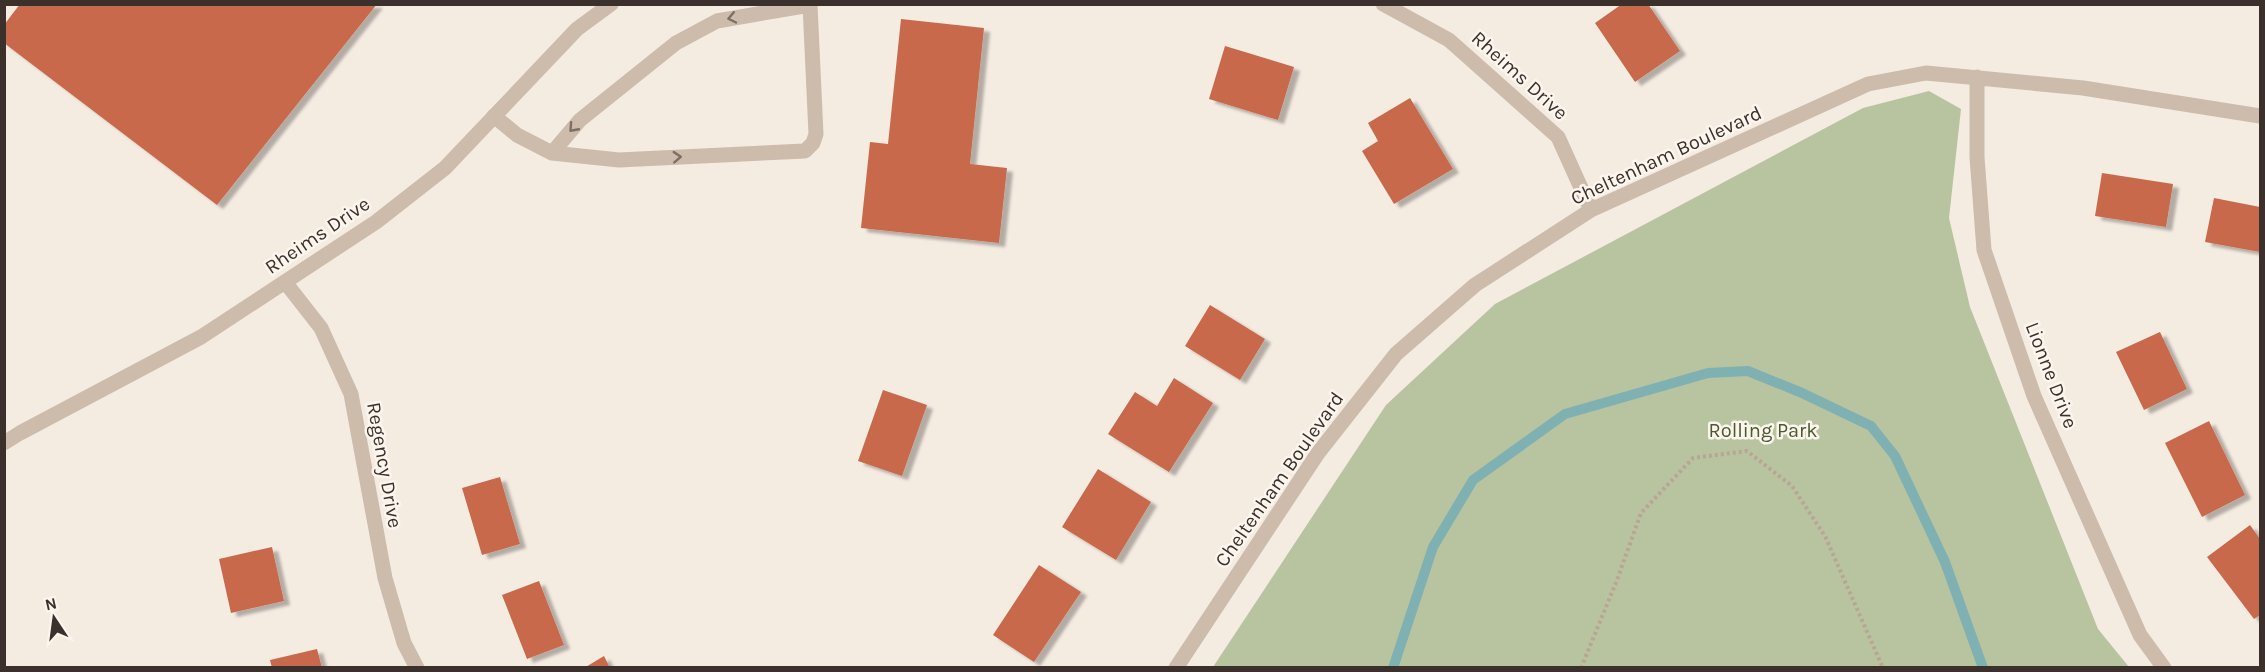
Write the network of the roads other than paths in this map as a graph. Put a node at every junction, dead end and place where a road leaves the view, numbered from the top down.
1 (611, 4) edge
2 (1383, 4) edge
3 (810, 5) edge
4 (1977, 77) junction
5 (494, 116) junction
6 (2260, 116) edge
7 (552, 153) junction
8 (1591, 210) junction
9 (285, 282) junction
10 (4, 443) edge
11 (417, 668) edge
12 (1176, 668) edge
13 (2164, 668) edge

1 - 5 street, Rheims Drive
2 - 8 street, Rheims Drive
3 -> 7 street
7 -> 3 street
4 - 6 street, Cheltenham Boulevard
4 - 8 street, Cheltenham Boulevard
4 - 13 street, Lionne Drive
5 - 7 street
5 - 9 street, Rheims Drive
8 - 12 street, Cheltenham Boulevard
9 - 10 street, Rheims Drive
9 - 11 street, Regency Drive

